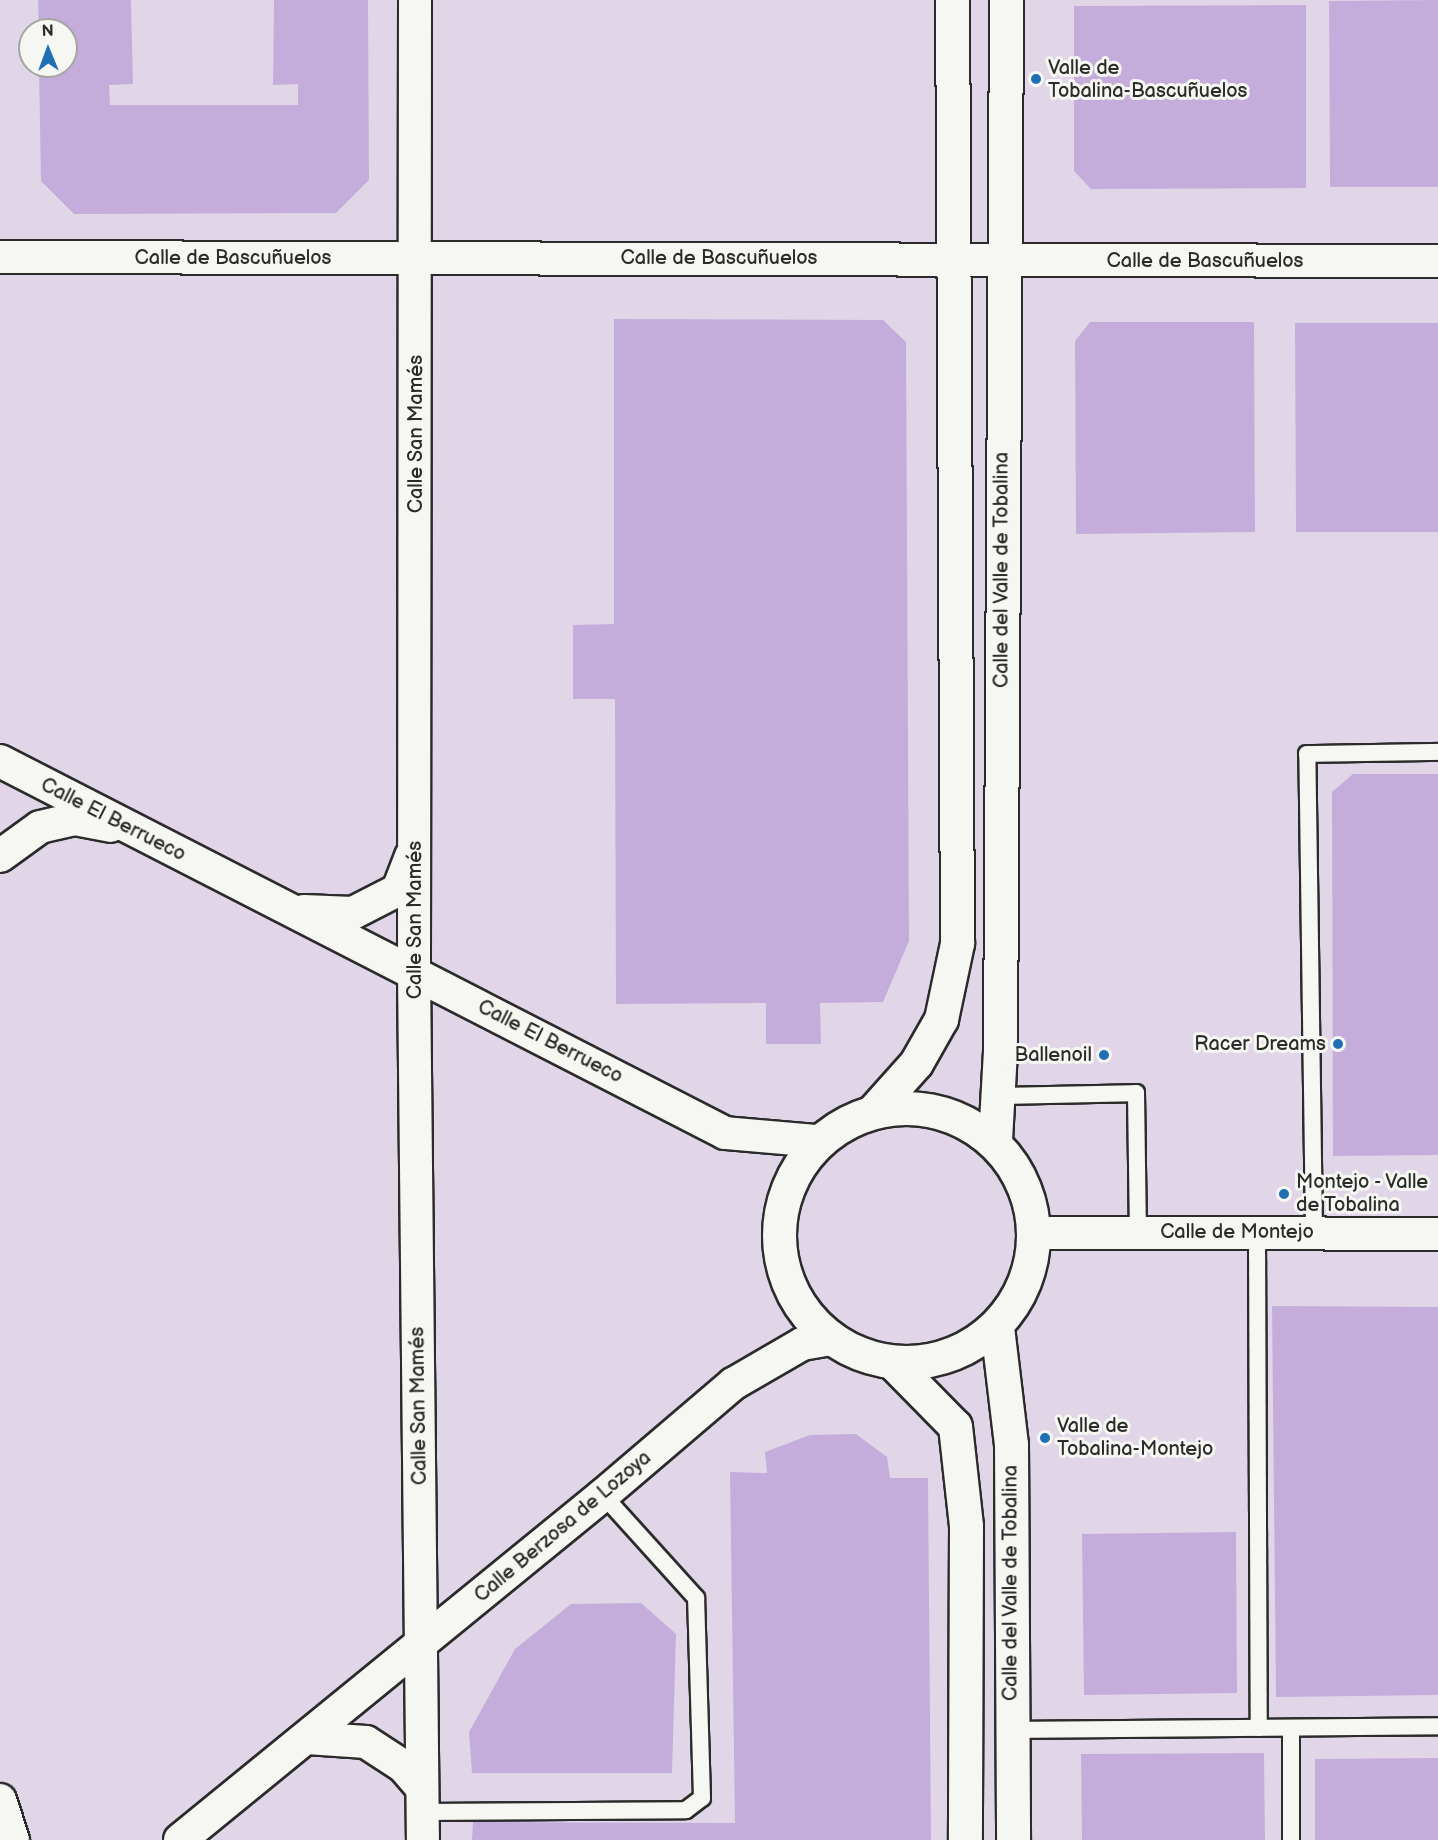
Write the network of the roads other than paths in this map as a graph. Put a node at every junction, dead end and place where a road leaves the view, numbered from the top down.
1 (415, 0) edge
2 (952, 0) edge
3 (1006, 0) edge
4 (0, 257) edge
5 (954, 257) junction
6 (417, 259) junction
7 (1438, 261) edge
8 (1004, 262) junction
9 (1438, 752) edge
10 (0, 760) edge
11 (131, 830) junction
12 (415, 844) junction
13 (0, 856) edge
14 (291, 911) junction
15 (414, 972) junction
16 (998, 1096) junction
17 (874, 1110) junction
18 (994, 1140) junction
19 (817, 1141) junction
20 (1314, 1231) junction
21 (1257, 1232) junction
22 (1036, 1233) junction
23 (1138, 1233) junction
24 (1438, 1234) edge
25 (997, 1327) junction
26 (830, 1339) junction
27 (893, 1363) junction
28 (603, 1495) junction
29 (420, 1645) junction
30 (1438, 1726) edge
31 (1259, 1728) junction
32 (1291, 1728) junction
33 (1012, 1730) junction
34 (307, 1738) junction
35 (0, 1800) edge
36 (422, 1813) edge
37 (13, 1840) edge
38 (180, 1840) edge
39 (965, 1840) edge
40 (1013, 1840) edge
41 (1291, 1840) edge

1 - 6 street, Calle San Mamés
2 - 5 main road
3 - 8 main road, Calle del Valle de Tobalina
4 - 6 street, Calle de Bascuñuelos
5 - 6 street, Calle de Bascuñuelos
5 - 8 street, Calle de Bascuñuelos
5 - 17 main road
6 - 12 street, Calle San Mamés
7 - 8 street, Calle de Bascuñuelos
8 - 16 main road, Calle del Valle de Tobalina
9 - 20 lane
10 - 11 street, Calle El Berrueco
11 - 13 street
11 - 14 street, Calle El Berrueco
12 - 14 street, Calle El Berrueco
12 - 15 street, Calle San Mamés
14 - 15 street, Calle El Berrueco
15 - 19 street, Calle El Berrueco
15 - 29 street, Calle San Mamés
16 - 18 main road, Calle del Valle de Tobalina
16 - 23 lane
17 - 18 main road
17 - 19 main road
18 - 22 main road
19 - 26 main road
20 - 21 street, Calle de Montejo
20 - 24 street, Calle de Montejo
21 - 23 street, Calle de Montejo
21 - 31 lane
22 - 23 street, Calle de Montejo
22 - 25 main road
25 - 27 main road
25 - 33 main road, Calle del Valle de Tobalina
26 - 27 main road
26 - 28 street, Calle Berzosa de Lozoya
27 - 39 main road
28 - 29 street, Calle Berzosa de Lozoya
28 - 36 lane
29 - 34 street, Calle Berzosa de Lozoya
29 - 36 street, Calle San Mamés
30 - 32 lane
31 - 32 lane
31 - 33 lane
32 - 41 lane
33 - 40 main road, Calle del Valle de Tobalina
34 - 36 street
34 - 38 street, Calle Berzosa de Lozoya
35 - 37 street

